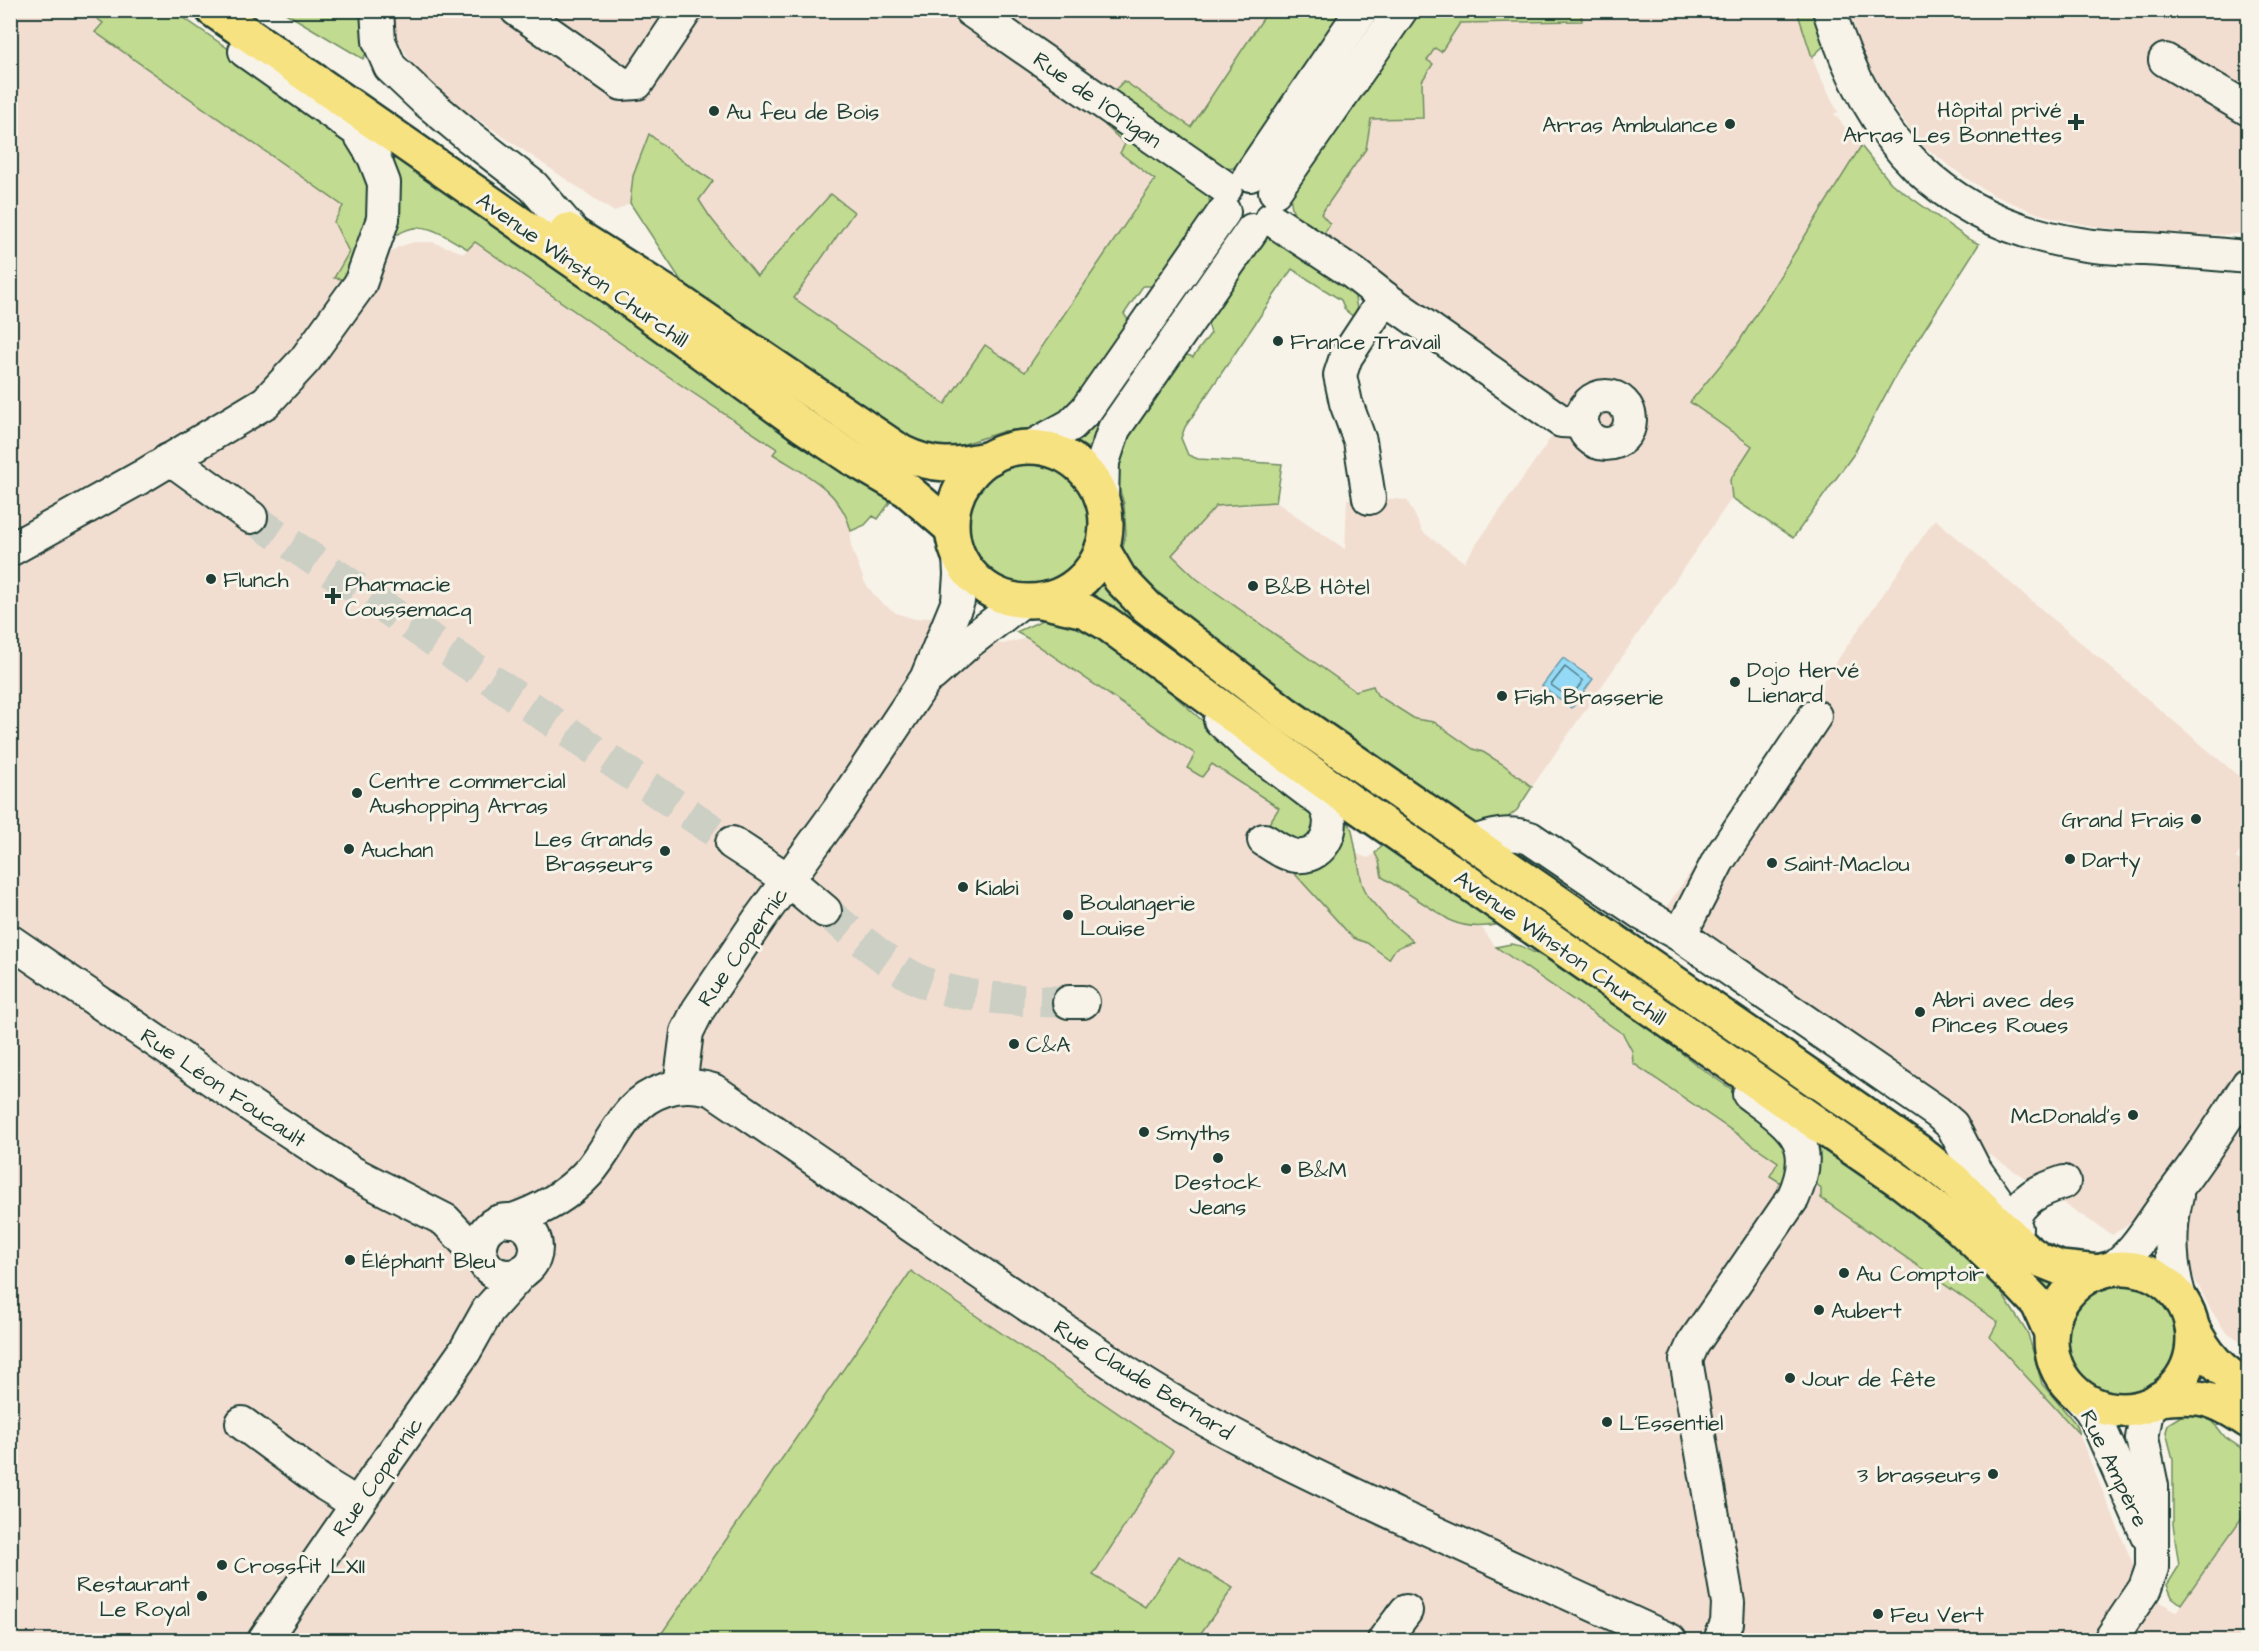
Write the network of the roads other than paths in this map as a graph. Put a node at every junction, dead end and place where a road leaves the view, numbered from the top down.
1 (213, 10) edge
2 (250, 10) edge
3 (377, 10) edge
4 (517, 10) edge
5 (686, 10) edge
6 (970, 10) edge
7 (1362, 10) edge
8 (1401, 10) edge
9 (1829, 10) edge
10 (2165, 60) dead end
11 (2248, 109) edge
12 (1250, 202) junction
13 (578, 238) junction
14 (2248, 257) edge
15 (1385, 298) junction
16 (1572, 422) dead end
17 (1031, 447) junction
18 (990, 458) junction
19 (168, 460) junction
20 (1369, 498) dead end
21 (1102, 500) junction
22 (251, 517) tunnel mouth
23 (955, 542) junction
24 (1102, 548) junction
25 (10, 550) edge
26 (1031, 601) junction
27 (926, 679) junction
28 (1190, 685) junction
29 (1815, 716) dead end
30 (1264, 840) dead end
31 (732, 843) tunnel mouth
32 (1471, 843) junction
33 (788, 879) junction
34 (825, 911) tunnel mouth
35 (1680, 935) junction
36 (10, 941) edge
37 (1661, 1016) junction
38 (2248, 1084) edge
39 (680, 1086) junction
40 (2064, 1182) dead end
41 (2179, 1189) junction
42 (562, 1198) junction
43 (445, 1220) junction
44 (503, 1222) junction
45 (2012, 1222) junction
46 (2032, 1255) junction
47 (485, 1263) junction
48 (528, 1266) junction
49 (2105, 1270) junction
50 (488, 1310) junction
51 (2186, 1312) junction
52 (2051, 1333) junction
53 (2248, 1386) edge
54 (2073, 1390) junction
55 (2154, 1402) junction
56 (2248, 1421) edge
57 (242, 1423) dead end
58 (357, 1504) junction
59 (2152, 1549) junction
60 (1406, 1611) dead end
61 (264, 1641) edge
62 (1384, 1641) edge
63 (1670, 1641) edge
64 (1720, 1641) edge
65 (2110, 1641) edge

1 - 19 street
1 - 23 main road, Avenue Winston Churchill
2 - 13 main road, Avenue Winston Churchill
3 - 13 street
4 - 5 street
6 - 12 street, Rue de l'Origan
7 - 12 street
8 - 12 street
9 - 14 street
10 - 11 street
12 - 15 street, Rue de l'Origan
12 - 17 street
12 - 21 street
13 - 18 main road, Avenue Winston Churchill
15 - 16 street, Rue de l'Origan
15 - 20 street
17 - 18 main road
17 - 21 main road
18 - 23 main road
19 - 22 street
19 - 25 street
21 - 24 main road
23 - 26 main road
23 - 27 street
24 - 26 main road
24 - 32 main road, Avenue Winston Churchill
26 - 27 street
26 - 28 main road, Avenue Winston Churchill
27 - 33 street, Rue Copernic
28 - 30 street
28 - 37 main road, Avenue Winston Churchill
29 - 35 street
31 - 33 street
32 - 35 street
32 - 46 main road, Avenue Winston Churchill
33 - 34 street
33 - 39 street, Rue Copernic
35 - 45 street
36 - 43 street, Rue Léon Foucault
37 - 52 main road, Avenue Winston Churchill
37 - 64 street
38 - 41 street
39 - 42 street, Rue Copernic
39 - 63 street, Rue Claude Bernard
40 - 45 street
41 - 49 street
41 - 51 street
42 - 44 street, Rue Copernic
42 - 48 street, Rue Copernic
43 - 44 street, Rue Léon Foucault
43 - 47 street, Rue Léon Foucault
44 - 47 street, Rue Copernic
44 - 48 street
45 - 46 street
46 - 49 main road, Avenue Winston Churchill
47 - 48 street
47 - 50 street, Rue Copernic
48 - 50 street, Rue Copernic
49 - 51 main road
49 - 52 main road
50 - 58 street, Rue Copernic
51 - 53 main road
51 - 55 main road
52 - 54 main road
54 - 55 main road
54 - 59 street, Rue Ampère
55 - 56 main road
55 - 59 street, Rue Ampère
57 - 58 street
58 - 61 street, Rue Copernic
59 - 65 street, Rue Ampère
60 - 62 street

